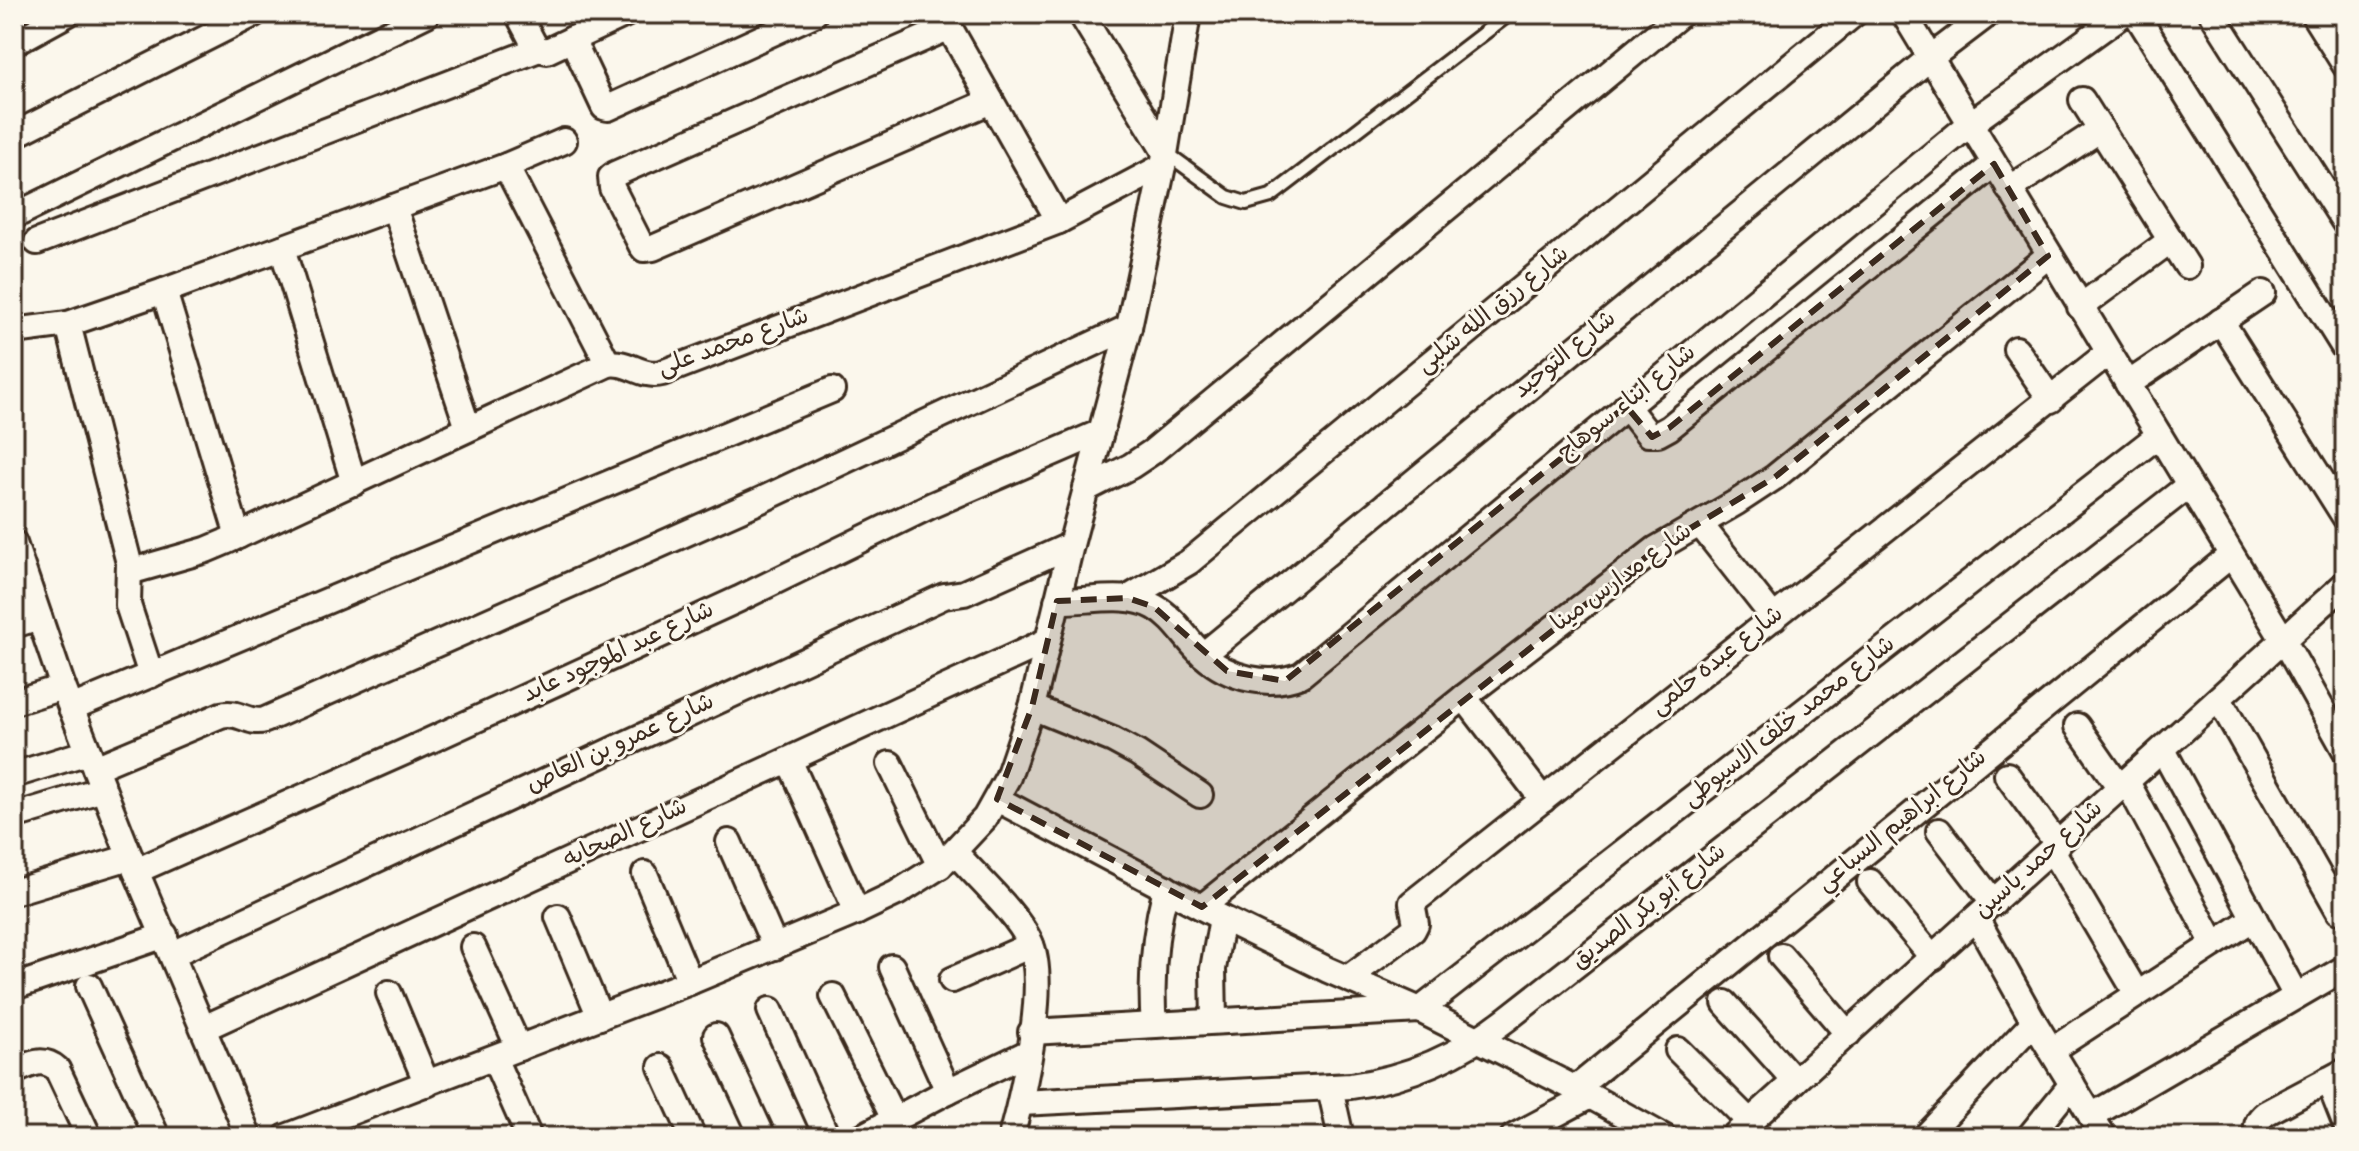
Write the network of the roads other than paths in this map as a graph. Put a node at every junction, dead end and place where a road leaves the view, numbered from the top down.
1 (67, 14) edge
2 (254, 14) edge
3 (427, 14) edge
4 (518, 14) edge
5 (626, 14) edge
6 (814, 14) edge
7 (1081, 14) edge
8 (1188, 14) edge
9 (1509, 14) edge
10 (1681, 14) edge
11 (1854, 14) edge
12 (1988, 14) edge
13 (2123, 14) edge
14 (2136, 14) edge
15 (2212, 14) edge
16 (2313, 14) edge
17 (1909, 16) edge
18 (946, 21) edge
19 (572, 39) junction
20 (14, 43) edge
21 (537, 50) junction
22 (1930, 58) junction
23 (2345, 65) edge
24 (2082, 100) dead end
25 (991, 101) junction
26 (1970, 124) junction
27 (2101, 129) junction
28 (14, 135) edge
29 (564, 141) dead end
30 (1164, 159) junction
31 (1994, 164) junction
32 (506, 166) junction
33 (2009, 189) junction
34 (394, 207) junction
35 (14, 216) edge
36 (1059, 221) junction
37 (2345, 223) edge
38 (2171, 240) junction
39 (37, 242) dead end
40 (282, 248) junction
41 (2048, 256) junction
42 (2187, 266) dead end
43 (164, 291) junction
44 (2263, 293) dead end
45 (2080, 307) junction
46 (2221, 321) junction
47 (68, 324) junction
48 (1129, 327) junction
49 (14, 331) edge
50 (2016, 349) dead end
51 (2345, 349) edge
52 (2108, 353) junction
53 (608, 364) junction
54 (2128, 384) junction
55 (832, 390) dead end
56 (2051, 400) junction
57 (1626, 406) junction
58 (468, 428) junction
59 (1101, 432) junction
60 (2159, 435) junction
61 (354, 483) junction
62 (2188, 486) junction
63 (1086, 489) junction
64 (2345, 517) edge
65 (1700, 524) junction
66 (238, 536) junction
67 (14, 543) edge
68 (1071, 545) junction
69 (2230, 556) junction
70 (129, 572) junction
71 (2345, 584) edge
72 (1128, 598) junction
73 (1057, 601) junction
74 (39, 617) junction
75 (1774, 618) junction
76 (14, 625) edge
77 (1047, 641) junction
78 (2284, 641) junction
79 (1203, 655) junction
80 (151, 675) junction
81 (1464, 697) junction
82 (67, 698) junction
83 (2219, 699) junction
84 (14, 702) edge
85 (1032, 707) junction
86 (2077, 726) dead end
87 (2163, 750) junction
88 (2345, 750) edge
89 (789, 760) junction
90 (890, 764) dead end
91 (96, 770) junction
92 (14, 775) edge
93 (2007, 775) dead end
94 (2124, 785) junction
95 (1200, 795) dead end
96 (997, 799) junction
97 (1543, 800) junction
98 (14, 816) edge
99 (1939, 831) dead end
100 (729, 842) dead end
101 (2055, 847) junction
102 (947, 859) junction
103 (133, 864) junction
104 (645, 874) dead end
105 (1870, 882) dead end
106 (1166, 888) junction
107 (14, 892) edge
108 (1985, 910) junction
109 (2339, 911) dead end
110 (857, 912) junction
111 (1212, 913) junction
112 (558, 917) dead end
113 (2254, 918) junction
114 (169, 944) junction
115 (2214, 944) junction
116 (1031, 945) junction
117 (473, 947) dead end
118 (775, 947) junction
119 (1781, 956) dead end
120 (1933, 958) junction
121 (892, 967) dead end
122 (2345, 968) edge
123 (1348, 978) junction
124 (952, 980) dead end
125 (690, 982) junction
126 (89, 986) dead end
127 (14, 987) edge
128 (389, 993) dead end
129 (2137, 994) junction
130 (833, 996) dead end
131 (2296, 996) junction
132 (1725, 1003) dead end
133 (770, 1010) dead end
134 (1420, 1010) junction
135 (600, 1017) junction
136 (1214, 1021) junction
137 (2034, 1022) junction
138 (1154, 1025) junction
139 (204, 1028) junction
140 (1848, 1034) junction
141 (716, 1036) dead end
142 (1478, 1040) junction
143 (1030, 1042) junction
144 (519, 1048) junction
145 (1678, 1050) dead end
146 (2052, 1050) junction
147 (494, 1058) junction
148 (661, 1067) dead end
149 (14, 1071) edge
150 (2337, 1075) edge
151 (1795, 1081) junction
152 (427, 1084) junction
153 (2072, 1084) junction
154 (1330, 1088) junction
155 (948, 1091) junction
156 (1582, 1092) junction
157 (1021, 1103) junction
158 (2091, 1116) junction
159 (894, 1119) junction
160 (2345, 1123) edge
161 (2258, 1128) edge
162 (1742, 1130) edge
163 (89, 1137) edge
164 (157, 1137) edge
165 (249, 1137) edge
166 (286, 1137) edge
167 (529, 1137) edge
168 (693, 1137) edge
169 (763, 1137) edge
170 (827, 1137) edge
171 (861, 1137) edge
172 (1011, 1137) edge
173 (1341, 1137) edge
174 (1513, 1137) edge
175 (1664, 1137) edge
176 (1925, 1137) edge
177 (2029, 1137) edge
178 (2104, 1137) edge

1 - 20 street
2 - 28 street
3 - 35 street
4 - 21 street
5 - 19 street
6 - 19 street
7 - 30 street
8 - 30 street
9 - 30 lane
10 - 63 street
11 - 72 street, شارع رزق الله شلبى
12 - 22 street, شارع التوحيد
13 - 26 street, شارع ابناء سوهاج
14 - 51 street
15 - 37 street
16 - 23 street
17 - 22 street
18 - 25 street
18 - 25 street
19 - 21 street
21 - 39 street
22 - 26 street
22 - 79 street, شارع التوحيد
24 - 27 street
25 - 36 street
26 - 31 street
26 - 57 street, شارع ابناء سوهاج
27 - 33 street
27 - 38 street
29 - 32 street
30 - 36 street, شارع محمد على
30 - 48 street
31 - 33 street
31 - 57 street
32 - 34 street
32 - 53 street
33 - 41 street
34 - 40 street
34 - 58 street
36 - 53 street, شارع محمد على
38 - 42 street
38 - 45 street
40 - 43 street
40 - 61 street
41 - 45 street
41 - 65 street, شارع مدارس مينا
43 - 47 street
43 - 66 street
44 - 46 street
45 - 52 street
46 - 54 street
46 - 64 street
47 - 49 street
47 - 70 street
48 - 59 street
48 - 91 street
50 - 56 street
52 - 54 street
52 - 56 street, شارع عبده حلمى
53 - 58 street
54 - 60 street
55 - 80 street
56 - 75 street, شارع عبده حلمى
57 - 79 street, شارع ابناء سوهاج
58 - 61 street
59 - 63 street
59 - 103 street, شارع عبد الموجود عابد
60 - 62 street
60 - 134 street, شارع محمد خلف الاسيوطى
61 - 66 street
62 - 69 street
62 - 142 street, شارع أبو بكر الصديق
63 - 68 street
65 - 75 street
65 - 81 street, شارع مدارس مينا
66 - 70 street
67 - 74 street
68 - 73 street
68 - 114 street, شارع عمرو بن العاص
69 - 78 street
69 - 156 street, شارع ابراهيم السباعي
70 - 80 street
71 - 78 street, شارع حمد ياسين
72 - 73 street
72 - 79 street
73 - 77 street
74 - 76 street
74 - 82 street
75 - 97 street, شارع عبده حلمى
77 - 85 street
77 - 89 street, شارع الصحابه
78 - 83 street, شارع حمد ياسين
78 - 88 street
80 - 82 street
81 - 97 street
81 - 111 street, شارع مدارس مينا
82 - 84 street
82 - 91 street
83 - 87 street, شارع حمد ياسين
83 - 109 street
85 - 95 street
85 - 96 street
86 - 94 street
87 - 94 street, شارع حمد ياسين
87 - 113 street
89 - 110 street
89 - 139 street, شارع الصحابه
90 - 102 street
91 - 92 street
91 - 98 street
91 - 103 street
93 - 101 street
94 - 101 street, شارع حمد ياسين
94 - 115 street
96 - 102 street
96 - 106 street
97 - 123 street, شارع عبده حلمى
99 - 108 street
100 - 118 street
101 - 108 street, شارع حمد ياسين
101 - 129 street
102 - 110 street
102 - 116 street
103 - 107 street, شارع عبد الموجود عابد
103 - 114 street
104 - 125 street
105 - 120 street
106 - 111 street
106 - 138 street
108 - 120 street, شارع حمد ياسين
108 - 137 street
110 - 118 street
111 - 123 street
111 - 136 street
112 - 135 street
113 - 115 street
113 - 131 street
114 - 127 street, شارع عمرو بن العاص
114 - 139 street
115 - 129 street
116 - 124 street
116 - 143 street
117 - 144 street
118 - 125 street
119 - 140 street
120 - 140 street, شارع حمد ياسين
121 - 155 street
122 - 131 street
123 - 134 street
125 - 135 street
126 - 164 street
128 - 152 street
129 - 146 street
130 - 159 street
131 - 158 street
132 - 151 street
133 - 170 street
134 - 136 street
134 - 142 street
135 - 144 street
136 - 138 street
137 - 146 street
137 - 176 street
138 - 143 street
139 - 165 street
140 - 151 street, شارع حمد ياسين
141 - 169 street
142 - 154 street, شارع أبو بكر الصديق
142 - 156 street
143 - 155 street
143 - 157 street
144 - 147 street
145 - 162 street
146 - 153 street
147 - 152 street
147 - 167 street
148 - 168 street
149 - 163 street
150 - 160 street
150 - 161 street
151 - 162 street, شارع حمد ياسين
152 - 166 street
153 - 158 street
153 - 177 street
154 - 157 street, شارع أبو بكر الصديق
154 - 173 street
155 - 159 street
156 - 174 street, شارع ابراهيم السباعي
156 - 175 street
157 - 172 street
158 - 178 street
159 - 171 street

